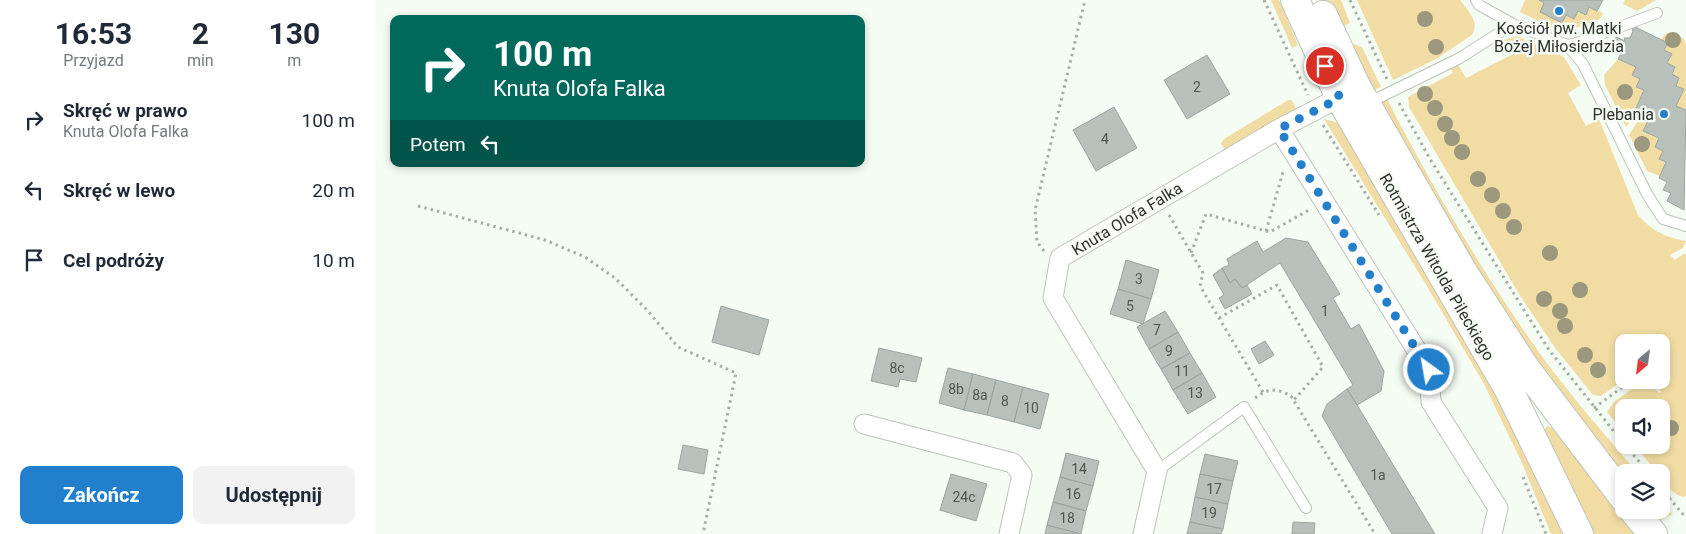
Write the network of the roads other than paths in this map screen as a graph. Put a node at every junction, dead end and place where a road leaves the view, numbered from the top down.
1 (1295, 0) edge
2 (1316, 0) edge
3 (1476, 0) edge
4 (1657, 12) dead end
5 (1513, 24) junction
6 (1567, 45) junction
7 (1354, 97) junction
8 (1279, 129) junction
9 (1686, 226) edge
10 (864, 424) dead end
11 (1157, 471) junction
12 (1615, 486) edge
13 (1306, 508) dead end
14 (1640, 519) edge
15 (1009, 534) edge
16 (1143, 534) edge
17 (1492, 534) edge
18 (1579, 534) edge
19 (1653, 534) edge

1 - 7 main road, Rotmistrza Witolda Pileckiego
2 - 7 main road, Rotmistrza Witolda Pileckiego
3 - 5 lane
4 - 6 lane
5 - 6 lane
5 - 7 lane
6 - 9 lane
7 - 8 street, Knuta Olofa Falka
7 - 12 main road, Rotmistrza Witolda Pileckiego
7 - 18 main road, Rotmistrza Witolda Pileckiego
8 - 11 street, Knuta Olofa Falka
8 - 17 street
10 - 15 street
11 - 13 lane
11 - 16 street
14 - 19 main road

